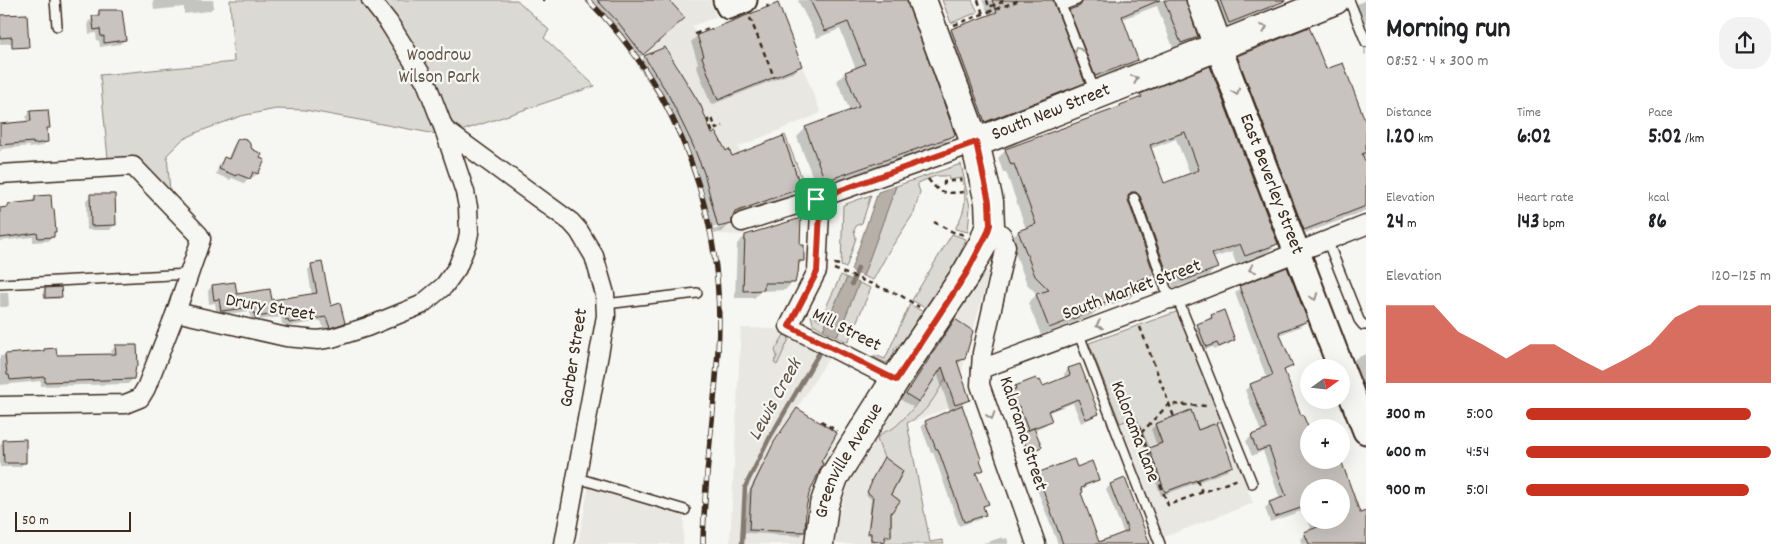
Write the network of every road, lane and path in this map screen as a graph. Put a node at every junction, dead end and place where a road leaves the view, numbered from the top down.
1 (55, 0) edge
2 (371, 0) edge
3 (922, 0) edge
4 (978, 0) edge
5 (987, 0) edge
6 (1001, 0) edge
7 (1020, 0) edge
8 (1077, 0) edge
9 (1201, 0) edge
10 (1335, 0) edge
11 (1349, 0) edge
12 (1060, 3) edge
13 (747, 5) edge
14 (983, 14) junction
15 (57, 26) dead end
16 (952, 26) dead end
17 (709, 28) dead end
18 (695, 33) dead end
19 (1366, 42) edge
20 (1218, 46) junction
21 (774, 78) dead end
22 (1096, 95) junction
23 (723, 126) dead end
24 (444, 129) junction
25 (711, 131) dead end
26 (976, 142) junction
27 (0, 174) edge
28 (928, 179) dead end
29 (962, 180) dead end
30 (939, 183) dead end
31 (965, 192) dead end
32 (1134, 198) dead end
33 (816, 199) junction
34 (742, 222) dead end
35 (934, 222) dead end
36 (1366, 225) edge
37 (979, 230) junction
38 (1327, 240) junction
39 (1297, 251) junction
40 (841, 272) dead end
41 (190, 274) junction
42 (0, 284) edge
43 (697, 292) dead end
44 (1174, 298) junction
45 (606, 304) junction
46 (924, 310) dead end
47 (176, 312) junction
48 (1140, 325) dead end
49 (1366, 325) edge
50 (1078, 332) junction
51 (1338, 359) edge
52 (981, 369) junction
53 (896, 380) junction
54 (1350, 391) edge
55 (1169, 404) junction
56 (0, 406) edge
57 (1215, 406) dead end
58 (1135, 417) dead end
59 (1174, 417) dead end
60 (820, 421) dead end
61 (1366, 431) edge
62 (838, 432) dead end
63 (1141, 433) junction
64 (577, 478) junction
65 (1250, 479) joint
66 (1197, 480) dead end
67 (1202, 492) junction
68 (685, 510) dead end
69 (564, 544) edge
70 (819, 544) edge
71 (1036, 544) edge
72 (1160, 544) edge

1 - 15 lane
2 - 24 street, Drury Street
3 - 26 main road, Greenville Avenue
4 - 14 path
5 - 6 path
7 - 14 path
8 - 12 lane
9 - 20 main road, East Beverley Street
20 -> 10 main road, South New Street
11 - 19 lane
22 -> 12 lane
13 - 21 path
14 - 16 path
17 - 18 path
22 -> 20 main road, South New Street
20 -> 39 main road, East Beverley Street
22 - 26 main road, South New Street
23 - 25 path
24 - 45 street, Garber Street
24 - 47 street, Drury Street
26 - 33 street, South New Street
26 - 37 main road, Greenville Avenue
27 - 41 street
28 - 31 path
29 - 30 path
32 - 44 lane
33 - 34 street, South New Street
33 - 53 street, Mill Street
35 - 37 path
36 - 38 street, South Market Street
37 - 52 street, Kalorama Street
37 - 53 main road, Greenville Avenue
38 - 39 street, South Market Street
38 - 49 lane
39 -> 44 street, South Market Street
39 -> 51 main road, East Beverley Street
40 - 46 path
41 - 42 lane
41 - 47 street
43 - 45 lane
44 -> 50 street, South Market Street
44 - 65 lane
45 - 64 street, Garber Street
47 - 56 street
48 - 55 path
50 - 52 street, South Market Street
50 - 72 lane, Kalorama Lane
52 -> 71 street, Kalorama Street
53 - 70 main road, Greenville Avenue
54 - 61 main road, East Beverley Street
55 - 57 path
55 - 59 path
55 - 63 path
58 - 63 path
60 - 62 path
63 - 67 path
64 - 68 lane
64 - 69 street, Garber Street
65 - 67 path
66 - 67 path

